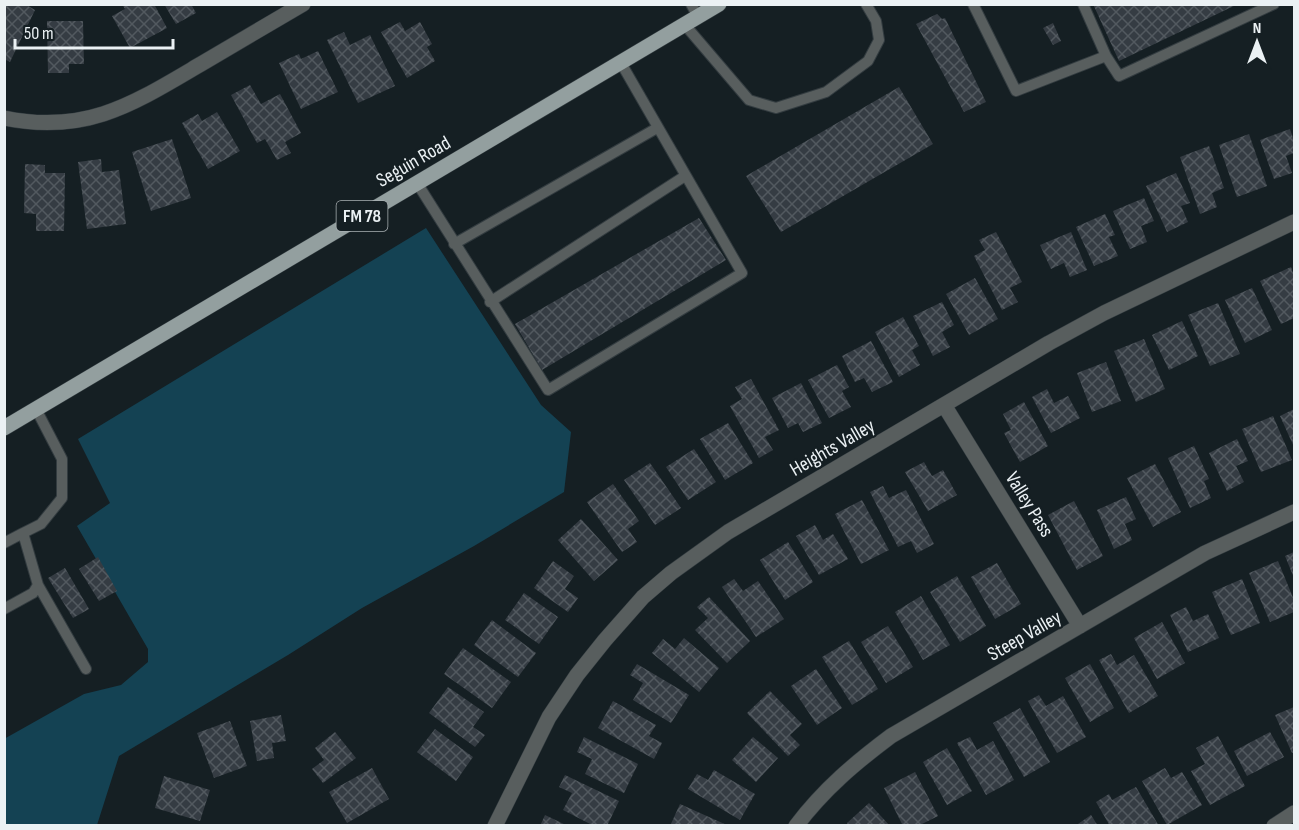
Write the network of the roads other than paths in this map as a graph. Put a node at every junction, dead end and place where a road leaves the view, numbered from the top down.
1 (303, 4) edge
2 (719, 4) edge
3 (866, 4) edge
4 (973, 4) edge
5 (1083, 4) edge
6 (1274, 4) edge
7 (691, 16) edge
8 (1106, 56) junction
9 (621, 63) junction
10 (4, 118) edge
11 (657, 128) junction
12 (685, 176) junction
13 (417, 183) junction
14 (1294, 222) edge
15 (454, 244) junction
16 (490, 302) junction
17 (944, 405) junction
18 (36, 409) junction
19 (4, 428) edge
20 (1294, 512) edge
21 (23, 533) junction
22 (4, 543) edge
23 (38, 585) junction
24 (4, 609) edge
25 (1080, 626) junction
26 (86, 669) dead end
27 (1294, 813) edge
28 (495, 825) edge
29 (796, 825) edge
30 (1275, 825) edge

1 - 10 street
2 - 7 main road, Seguin Road / FM 78
3 - 7 lane
4 - 8 lane
5 - 8 lane
6 - 8 lane
7 - 9 main road, Seguin Road / FM 78
9 - 11 lane
9 - 13 main road, Seguin Road / FM 78
11 - 12 lane
11 - 15 lane
12 - 16 lane
12 - 16 lane
13 - 15 lane
13 - 18 main road, Seguin Road / FM 78
14 - 17 street, Heights Valley
15 - 16 lane
17 - 25 street, Valley Pass
17 - 28 street, Heights Valley
18 - 19 main road, Seguin Road / FM 78
18 - 21 lane
20 - 25 street, Steep Valley
21 - 22 lane
21 - 23 lane
23 - 24 lane
23 - 26 lane
25 - 29 street, Steep Valley
27 - 30 street

